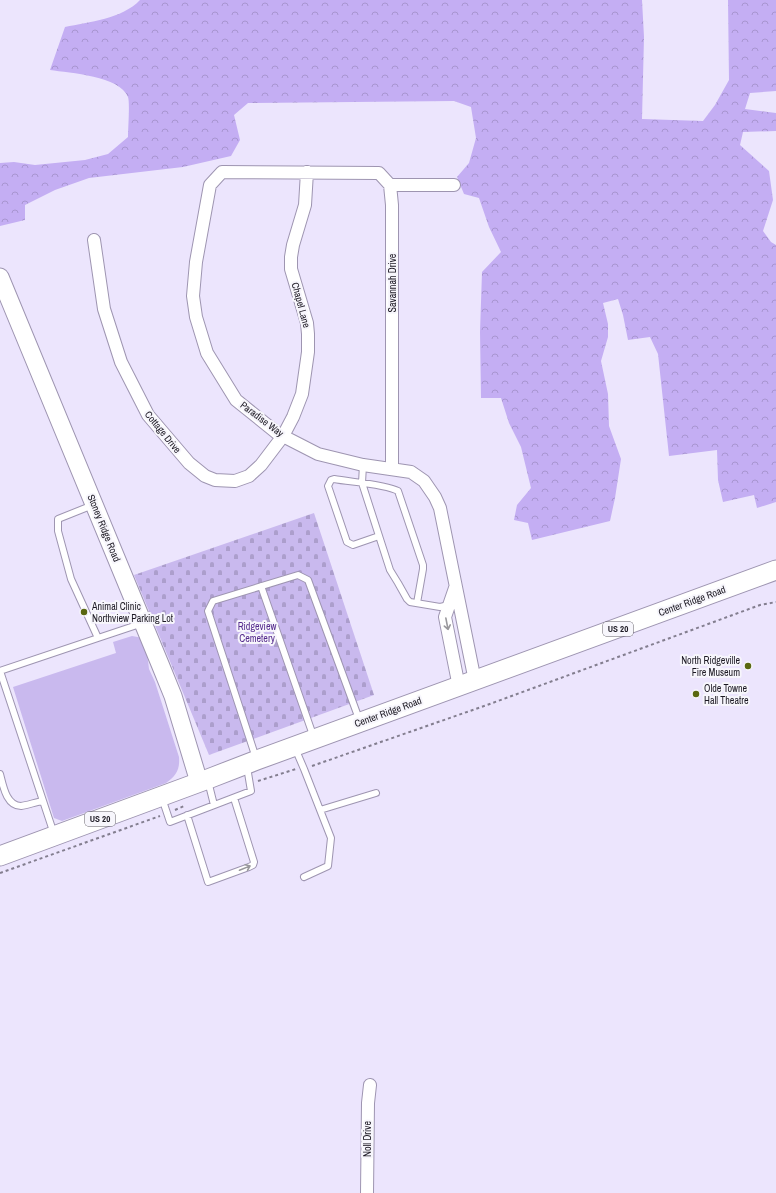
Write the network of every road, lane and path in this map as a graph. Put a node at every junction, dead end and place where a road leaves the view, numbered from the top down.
1 (307, 172) junction
2 (454, 184) dead end
3 (390, 185) junction
4 (94, 240) dead end
5 (0, 276) edge
6 (283, 436) junction
7 (363, 465) junction
8 (392, 469) junction
9 (362, 483) junction
10 (94, 504) junction
11 (379, 536) junction
12 (776, 570) edge
13 (261, 586) junction
14 (776, 602) edge
15 (417, 603) junction
16 (454, 604) junction
17 (143, 623) junction
18 (98, 638) junction
19 (0, 672) edge
20 (467, 684) junction
21 (360, 722) junction
22 (315, 739) junction
23 (294, 747) junction
24 (252, 762) junction
25 (304, 769) junction
26 (0, 774) edge
27 (203, 781) junction
28 (250, 784) junction
29 (376, 793) dead end
30 (234, 798) junction
31 (43, 800) junction
32 (164, 804) junction
33 (187, 805) dead end
34 (214, 805) junction
35 (320, 810) junction
36 (187, 815) junction
37 (55, 836) junction
38 (0, 856) edge
39 (0, 873) edge
40 (304, 877) dead end
41 (370, 1085) dead end
42 (367, 1193) edge

1 - 3 street
1 - 6 street, Chapel Lane
1 - 6 street, Paradise Way
2 - 3 street
3 - 8 street, Savannah Drive
4 - 6 street, Cottage Drive
5 - 10 street, Stoney Ridge Road
6 - 7 street, Paradise Way
7 - 8 street, Paradise Way
7 - 9 lane
8 - 16 street, Paradise Way
9 - 11 lane
9 - 11 lane
9 - 15 lane
10 - 17 street, Stoney Ridge Road
10 - 18 lane
11 - 15 lane
12 - 20 main road, Center Ridge Road / US 20
13 - 21 lane
13 - 22 lane
13 - 24 lane
14 - 25 path
15 - 16 lane
16 - 20 street, Paradise Way
17 - 18 lane
17 - 27 street, Stoney Ridge Road
18 - 19 lane
19 - 31 lane
20 - 21 main road, Center Ridge Road / US 20
21 - 22 main road, Center Ridge Road / US 20
22 - 23 main road, Center Ridge Road / US 20
23 - 24 main road, Center Ridge Road / US 20
23 - 25 lane
24 - 27 main road, Center Ridge Road / US 20
24 - 28 lane
25 - 28 path
25 - 35 lane
26 - 31 lane
27 - 32 main road, Center Ridge Road / US 20
27 - 34 lane
28 - 30 lane
29 - 35 lane
30 - 34 lane
36 -> 30 lane
31 - 37 lane
32 - 33 path
32 - 36 lane
32 - 37 main road, Center Ridge Road / US 20
32 - 39 path
34 - 36 lane
35 - 40 lane
37 - 38 main road, Center Ridge Road / US 20
41 - 42 street, Noll Drive

